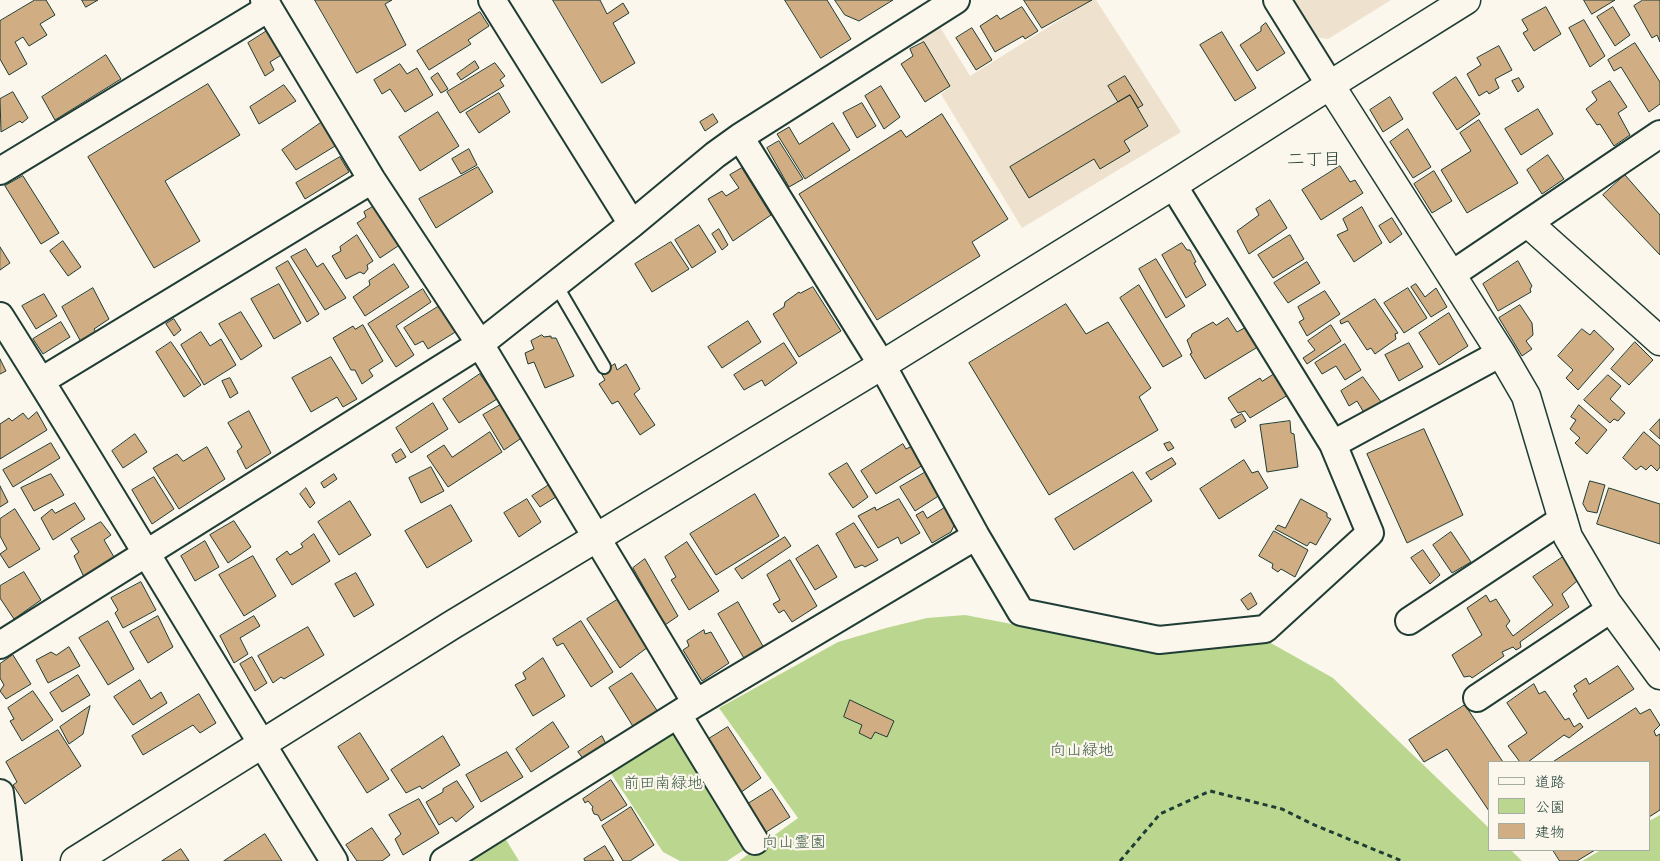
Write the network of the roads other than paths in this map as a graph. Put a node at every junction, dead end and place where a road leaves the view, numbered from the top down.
1 (492, 0) edge
2 (956, 0) edge
3 (1277, 0) edge
4 (1466, 0) edge
5 (267, 4) edge
6 (1330, 85) junction
7 (1660, 134) edge
8 (740, 137) junction
9 (0, 171) edge
10 (372, 180) junction
11 (1173, 185) junction
12 (632, 224) junction
13 (1529, 224) junction
14 (1451, 275) junction
15 (556, 285) junction
16 (0, 316) edge
17 (1660, 341) edge
18 (480, 344) junction
19 (1501, 353) junction
20 (882, 365) junction
21 (604, 367) dead end
22 (41, 381) junction
23 (1333, 444) junction
24 (1563, 520) junction
25 (597, 536) junction
26 (976, 536) junction
27 (145, 553) junction
28 (1611, 608) junction
29 (1410, 621) dead end
30 (0, 645) edge
31 (1660, 675) edge
32 (1477, 698) dead end
33 (687, 709) junction
34 (262, 745) junction
35 (0, 793) edge
36 (754, 841) dead end
37 (8, 861) edge
38 (75, 861) edge
39 (334, 861) edge
40 (444, 861) edge

1 - 12 street
2 - 8 street
3 - 6 street
4 - 6 street
5 - 9 street
5 - 10 street
6 - 11 street
6 - 14 street
7 - 13 street
8 - 12 street
8 - 20 street
10 - 18 street
10 - 22 street
11 - 20 street
11 - 23 street
12 - 15 street
13 - 14 street
13 - 17 street
14 - 19 street
15 - 18 street
15 - 21 lane
16 - 22 street
18 - 25 street
18 - 27 street
19 - 23 street
19 - 24 street
20 - 25 street
20 - 26 street
22 - 27 street
23 - 26 street
24 - 28 street
24 - 29 street
25 - 33 street
25 - 34 street
26 - 33 street
27 - 30 street
27 - 34 street
28 - 31 street
28 - 32 street
33 - 36 street
33 - 40 street
34 - 38 street
34 - 39 street
35 - 37 street

